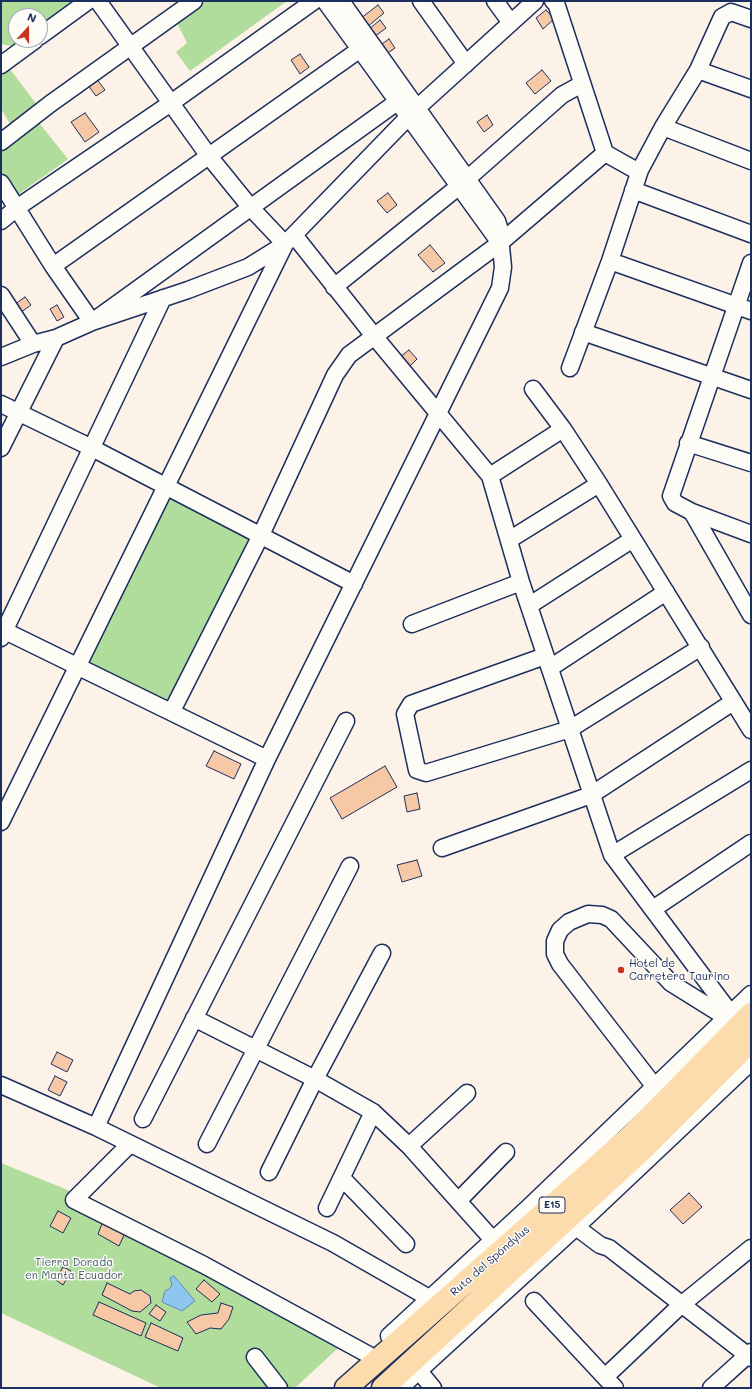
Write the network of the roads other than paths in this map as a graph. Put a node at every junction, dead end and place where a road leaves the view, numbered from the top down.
1 (88, 1) edge
2 (98, 1) edge
3 (194, 1) edge
4 (314, 1) edge
5 (325, 1) edge
6 (341, 1) edge
7 (421, 1) edge
8 (495, 1) edge
9 (535, 1) edge
10 (553, 1) edge
11 (751, 19) edge
12 (510, 24) junction
13 (48, 30) edge
14 (132, 46) junction
15 (24, 48) edge
16 (359, 50) junction
17 (466, 64) junction
18 (1, 65) edge
19 (698, 70) junction
20 (582, 84) junction
21 (751, 89) edge
22 (397, 102) junction
23 (171, 103) junction
24 (413, 112) junction
25 (663, 127) junction
26 (1, 142) edge
27 (605, 153) junction
28 (208, 155) junction
29 (751, 161) edge
30 (640, 172) junction
31 (463, 182) junction
32 (1, 183) edge
33 (634, 190) junction
34 (18, 207) junction
35 (251, 208) junction
36 (1, 221) edge
37 (751, 234) edge
38 (289, 239) junction
39 (500, 243) junction
40 (610, 261) junction
41 (751, 263) edge
42 (53, 266) junction
43 (334, 286) junction
44 (1, 295) edge
45 (163, 298) junction
46 (744, 308) edge
47 (92, 322) junction
48 (583, 332) junction
49 (374, 336) junction
50 (56, 338) junction
51 (33, 344) junction
52 (1, 358) edge
53 (570, 368) dead end
54 (712, 376) junction
55 (533, 389) dead end
56 (751, 390) edge
57 (1, 404) edge
58 (19, 412) junction
59 (438, 413) junction
60 (563, 429) junction
61 (688, 442) junction
62 (1, 448) edge
63 (92, 448) junction
64 (751, 463) edge
65 (490, 476) junction
66 (599, 484) junction
67 (166, 487) junction
68 (692, 512) junction
69 (751, 534) edge
70 (261, 535) junction
71 (633, 539) junction
72 (509, 540) junction
73 (521, 582) junction
74 (354, 584) junction
75 (666, 592) junction
76 (530, 605) junction
77 (749, 609) edge
78 (412, 624) dead end
79 (2, 633) edge
80 (701, 647) junction
81 (548, 662) junction
82 (77, 667) junction
83 (733, 702) junction
84 (172, 711) junction
85 (346, 721) dead end
86 (570, 729) junction
87 (751, 730) edge
88 (267, 759) junction
89 (751, 770) edge
90 (591, 795) junction
91 (1, 822) edge
92 (751, 843) edge
93 (442, 848) dead end
94 (612, 856) junction
95 (350, 866) dead end
96 (653, 909) junction
97 (382, 953) dead end
98 (751, 994) edge
99 (736, 1016) edge
100 (194, 1018) junction
101 (751, 1041) edge
102 (255, 1050) junction
103 (751, 1062) edge
104 (315, 1079) junction
105 (1, 1085) edge
106 (655, 1087) junction
107 (466, 1093) dead end
108 (373, 1112) junction
109 (143, 1119) dead end
110 (96, 1127) junction
111 (130, 1144) junction
112 (207, 1144) dead end
113 (409, 1146) junction
114 (506, 1152) dead end
115 (269, 1172) dead end
116 (342, 1178) junction
117 (459, 1200) junction
118 (327, 1208) dead end
119 (569, 1209) junction
120 (493, 1240) junction
121 (406, 1244) dead end
122 (751, 1248) edge
123 (429, 1298) junction
124 (534, 1301) dead end
125 (681, 1305) junction
126 (369, 1355) junction
127 (750, 1355) edge
128 (255, 1357) dead end
129 (419, 1371) junction
130 (610, 1383) edge
131 (279, 1388) edge
132 (334, 1388) edge
133 (346, 1388) edge
134 (383, 1388) edge
135 (400, 1388) edge
136 (433, 1388) edge
137 (711, 1388) edge

1 - 13 street
2 - 14 street
3 - 14 street
4 - 23 street
5 - 16 street
6 - 24 street
7 - 17 street
8 - 12 street
9 - 12 street
10 - 20 street
11 - 19 street
12 - 17 street
14 - 23 street
14 - 26 street
15 - 18 street
16 - 22 street
16 - 28 street
17 - 24 street
19 - 21 street
19 - 25 street
20 - 27 street
20 - 31 street
22 - 24 street
22 - 35 street
23 - 28 street
23 - 34 street
24 - 31 street
24 - 38 street
25 - 29 street
25 - 30 street
27 - 30 street
27 - 39 street
28 - 35 street
28 - 42 street
30 - 33 street
31 - 39 street
31 - 43 street
32 - 34 street
33 - 37 street
33 - 40 street
34 - 36 street
34 - 42 street
35 - 38 street
35 - 47 street
38 - 43 street
38 - 45 street
38 - 67 street
39 - 49 street
39 - 59 street
40 - 46 street
40 - 48 street
41 - 46 street
42 - 47 street
43 - 49 street
44 - 51 street
45 - 47 street
45 - 63 street
46 - 54 street
47 - 50 street
48 - 53 street
48 - 54 street
49 - 59 street
49 - 70 street
50 - 51 street
50 - 58 street
51 - 52 street
54 - 56 street
54 - 61 street
55 - 60 street
57 - 58 street
58 - 62 street
58 - 63 street
59 - 65 street
59 - 74 street
60 - 65 street
60 - 66 street
61 - 64 street
61 - 68 street
63 - 67 street
63 - 79 street
65 - 72 street
66 - 71 street
66 - 72 street
67 - 70 street
67 - 82 street
68 - 69 street
68 - 77 street
70 - 74 street
70 - 84 street
71 - 75 street
71 - 76 street
72 - 73 street
73 - 76 street
73 - 78 street
74 - 88 street
75 - 80 street
75 - 81 street
76 - 81 street
79 - 82 street
80 - 83 street
80 - 86 street
81 - 86 street
81 - 86 street
82 - 84 street
82 - 91 street
83 - 87 street
83 - 90 street
84 - 88 street
85 - 100 street
86 - 90 street
88 - 110 street
89 - 94 street
90 - 93 street
90 - 94 street
92 - 96 street
94 - 96 street
95 - 102 street
96 - 99 street
97 - 104 street
98 - 99 street
99 - 106 street
99 - 106 street
99 - 119 highway, Ruta del Spóndylus / E15
100 - 102 street
100 - 109 street
101 - 119 highway, Ruta del Spóndylus / E15
102 - 104 street
102 - 112 street
103 - 119 street
104 - 108 street
104 - 115 street
105 - 110 street
106 - 119 street
107 - 113 street
108 - 113 street
108 - 116 street
110 - 111 street
111 - 123 street
111 - 126 street
113 - 117 street
114 - 117 street
116 - 118 street
116 - 121 street
117 - 120 street
119 - 120 street
119 - 125 street
119 - 129 street
119 - 133 highway, Ruta del Spóndylus / E15
119 - 134 highway, Ruta del Spóndylus / E15
120 - 123 street
122 - 125 street
123 - 126 street
124 - 130 street
125 - 127 street
125 - 130 street
126 - 132 street
127 - 137 street
128 - 131 street
129 - 135 street
129 - 136 street

